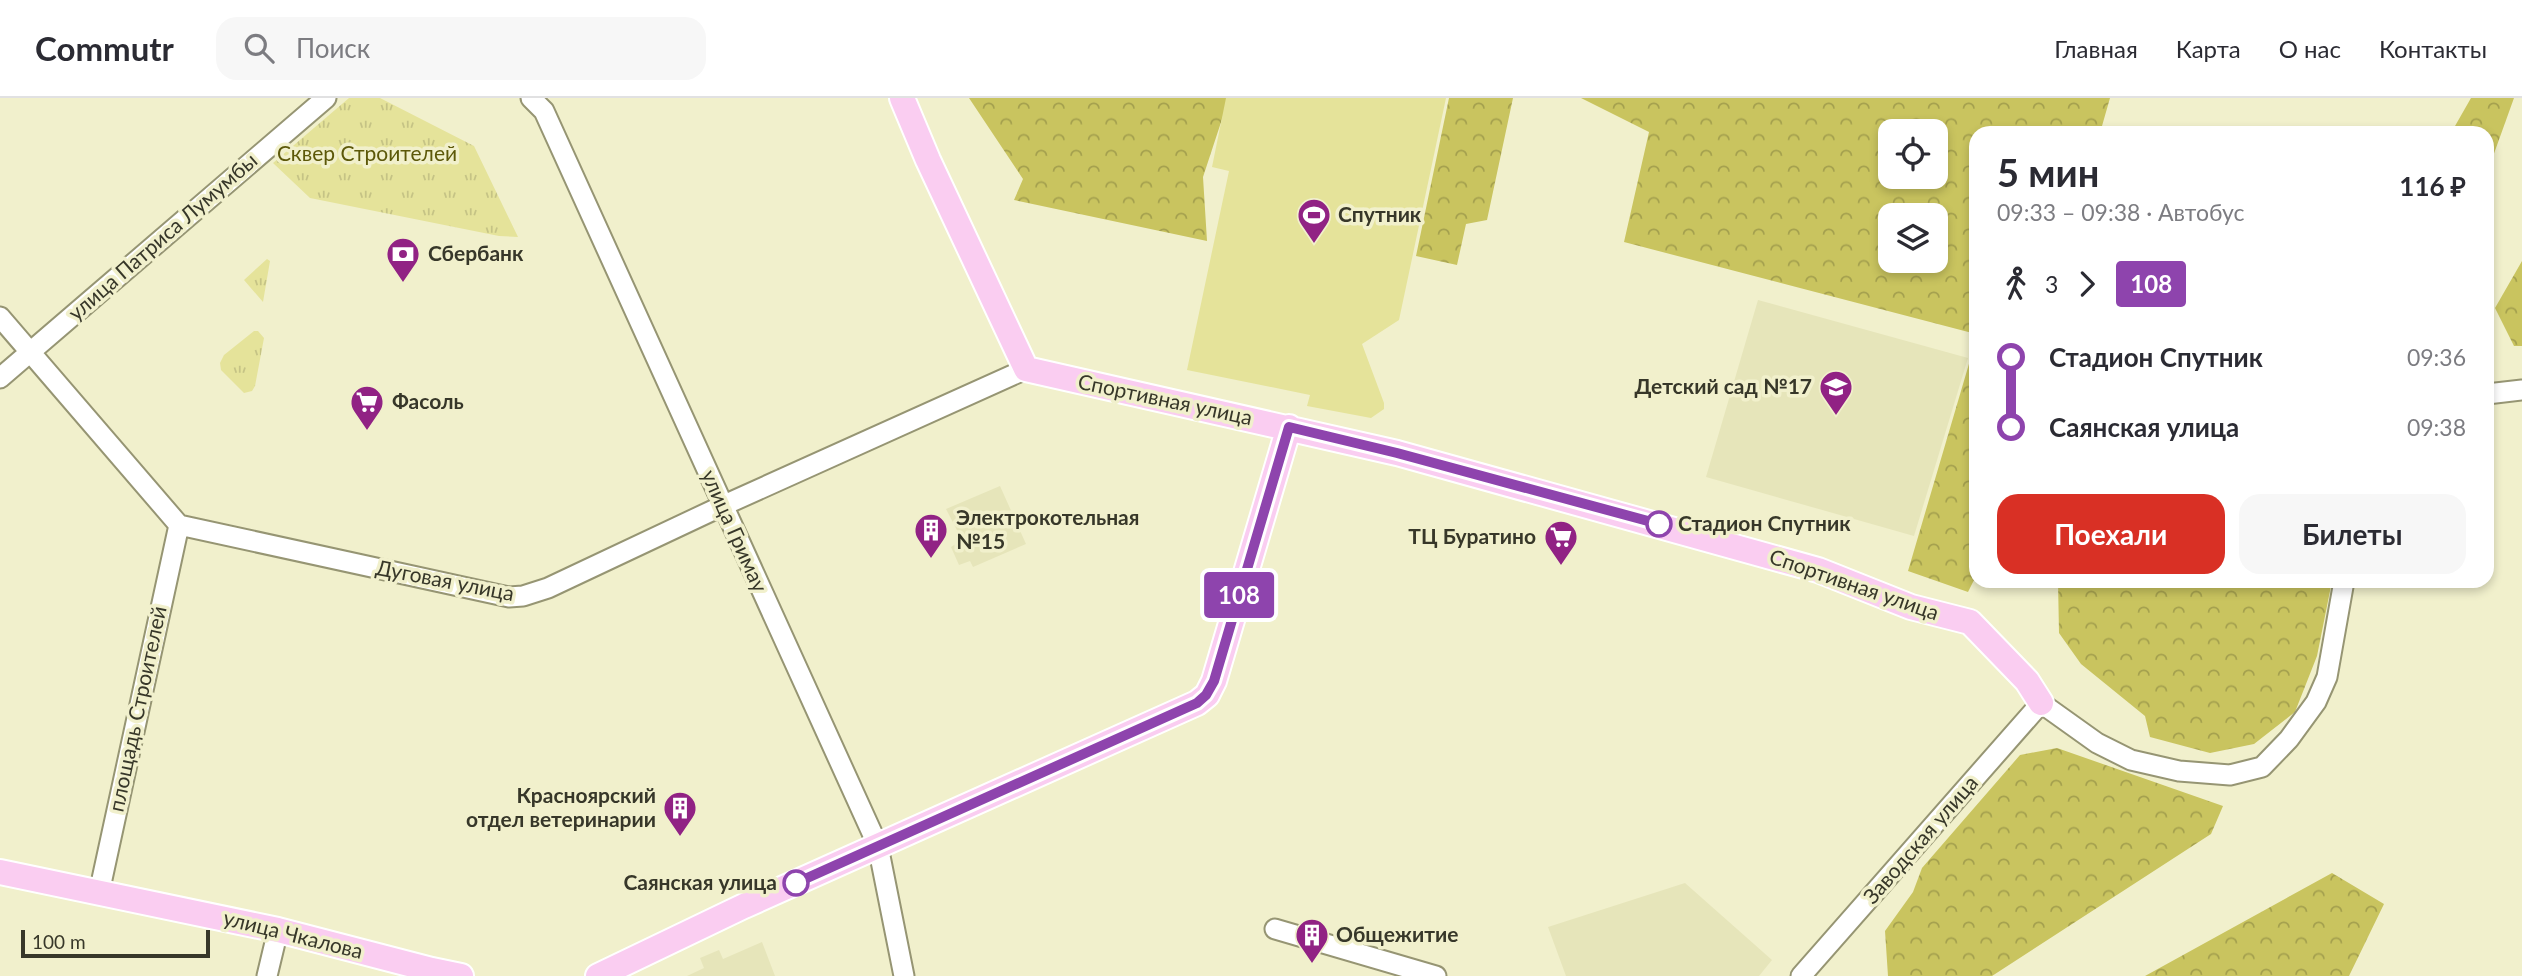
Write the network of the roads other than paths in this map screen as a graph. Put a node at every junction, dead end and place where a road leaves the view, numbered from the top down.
1 (326, 98) edge
2 (531, 98) edge
3 (902, 98) edge
4 (0, 317) edge
5 (30, 351) junction
6 (1026, 369) junction
7 (0, 377) edge
8 (2522, 390) edge
9 (2494, 393) edge
10 (1289, 427) junction
11 (722, 506) junction
12 (179, 525) junction
13 (2343, 588) edge
14 (2041, 703) junction
15 (878, 846) junction
16 (0, 872) edge
17 (99, 893) junction
18 (1275, 929) dead end
19 (278, 930) junction
20 (267, 976) edge
21 (461, 976) edge
22 (598, 976) edge
23 (904, 976) edge
24 (1436, 976) edge
25 (1801, 976) edge

1 - 5 street, улица Патриса Лумумбы
2 - 11 street, улица Гримау
3 - 6 main road
4 - 5 street
5 - 7 street, улица Патриса Лумумбы
5 - 12 street
6 - 10 main road, Спортивная улица
6 - 11 street, Дуговая улица
8 - 9 street
10 - 14 main road, Спортивная улица
10 - 15 main road
11 - 12 street, Дуговая улица
11 - 15 street, улица Гримау
12 - 17 street, площадь Строителей
13 - 14 street
14 - 25 street, Заводская улица
15 - 22 main road
15 - 23 street, улица Гримау
16 - 17 main road, улица Чкалова
17 - 19 main road, улица Чкалова
18 - 24 street
19 - 20 street
19 - 21 main road, улица Чкалова

